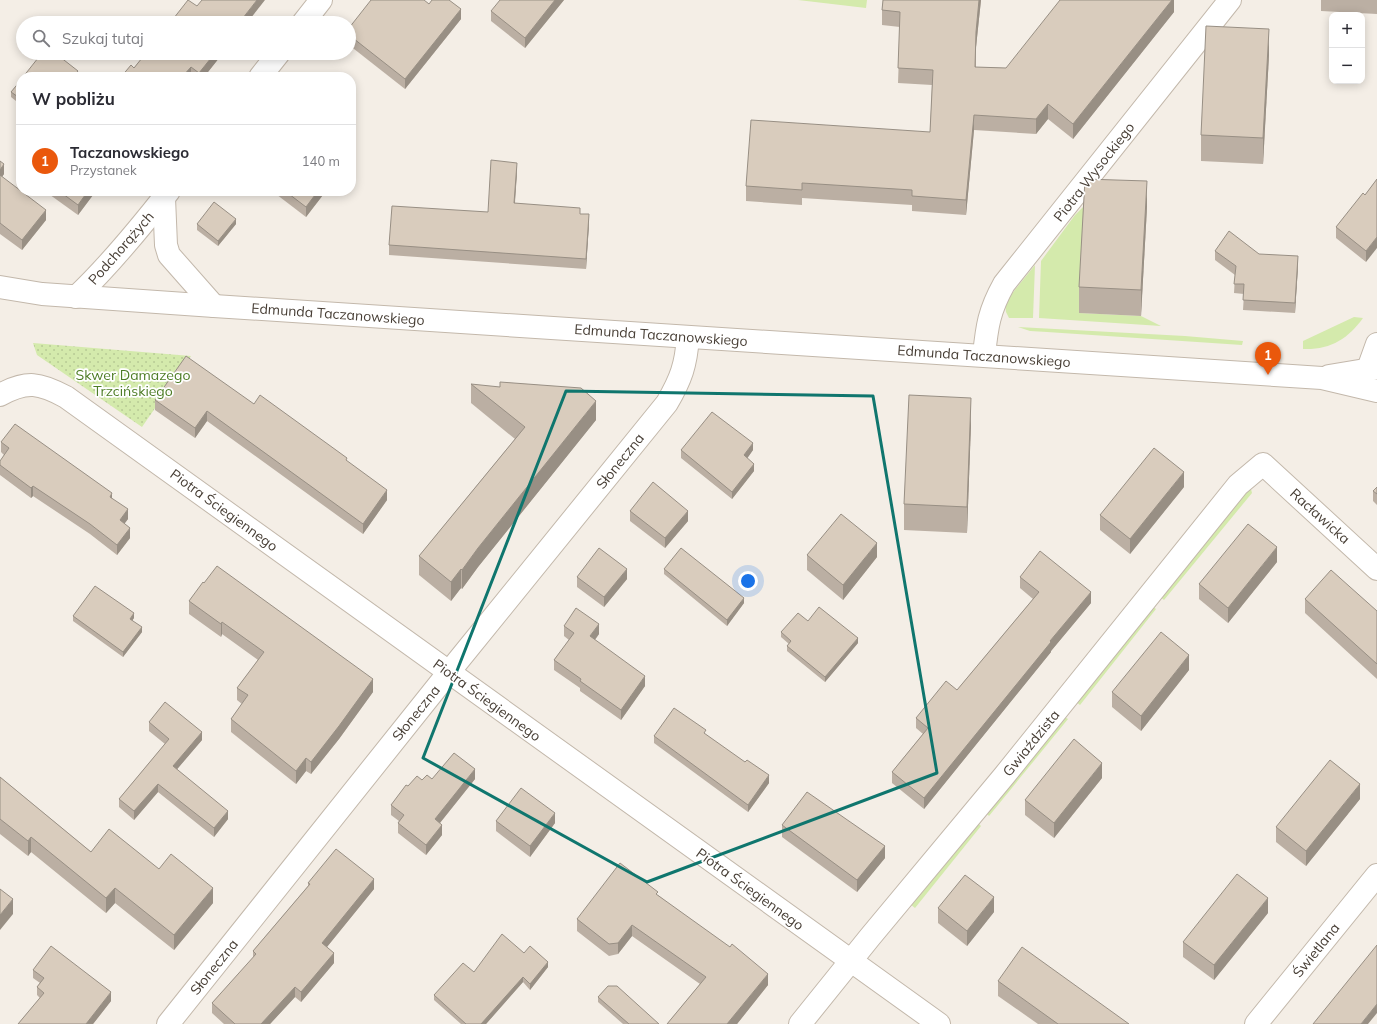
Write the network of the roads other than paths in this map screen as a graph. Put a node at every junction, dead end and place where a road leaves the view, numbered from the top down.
1 (321, 0) edge
2 (1230, 0) edge
3 (308, 16) edge
4 (273, 60) edge
5 (264, 72) edge
6 (165, 196) edge
7 (167, 196) edge
8 (0, 287) edge
9 (76, 297) junction
10 (214, 306) junction
11 (688, 337) junction
12 (1377, 344) edge
13 (984, 356) junction
14 (1372, 368) edge
15 (1322, 378) junction
16 (1377, 391) edge
17 (0, 395) edge
18 (1263, 464) joint
19 (1377, 569) edge
20 (449, 672) junction
21 (1377, 875) edge
22 (851, 962) junction
23 (168, 1024) edge
24 (800, 1024) edge
25 (939, 1024) edge
26 (1256, 1024) edge

1 - 3 street
2 - 13 street, Piotra Wysockiego
4 - 5 street
6 - 9 street, Podchorążych
7 - 10 street, Podchorążych
8 - 9 street, Edmunda Taczanowskiego
9 - 10 street, Edmunda Taczanowskiego
10 - 11 street, Edmunda Taczanowskiego
11 - 13 street, Edmunda Taczanowskiego
11 - 20 street, Słoneczna
12 - 14 street
13 - 15 street, Edmunda Taczanowskiego
14 - 15 street, Edmunda Taczanowskiego
15 - 16 street, Edmunda Taczanowskiego
17 - 20 street, Piotra Ściegiennego
18 - 19 street, Racławicka
18 - 22 street, Gwiaździsta
20 - 22 street, Piotra Ściegiennego
20 - 23 street, Słoneczna
21 - 26 street, Świetlana
22 - 24 street, Gwiaździsta
22 - 25 street, Piotra Ściegiennego

